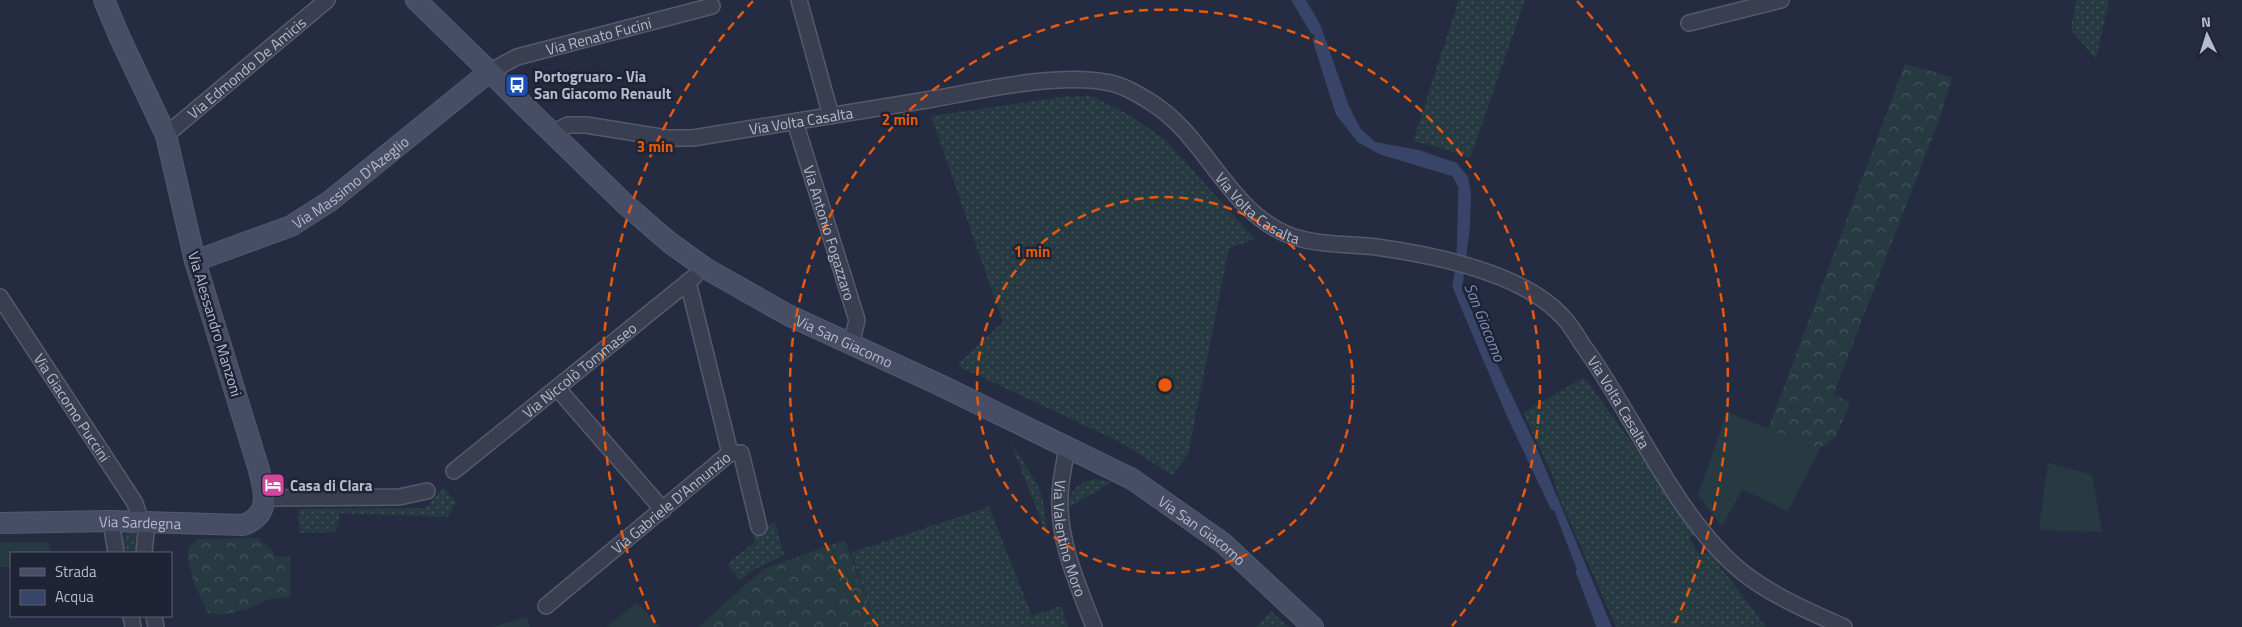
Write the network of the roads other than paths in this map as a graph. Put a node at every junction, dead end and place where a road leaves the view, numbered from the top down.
1 (104, 0) edge
2 (326, 0) edge
3 (416, 0) edge
4 (799, 0) edge
5 (1781, 0) edge
6 (1742, 5) edge
7 (712, 6) dead end
8 (1689, 23) dead end
9 (489, 72) junction
10 (831, 116) junction
11 (795, 122) junction
12 (554, 132) junction
13 (166, 135) junction
14 (195, 261) junction
15 (705, 268) junction
16 (688, 282) junction
17 (0, 297) edge
18 (851, 345) junction
19 (558, 389) junction
20 (1066, 446) junction
21 (730, 453) junction
22 (454, 471) dead end
23 (427, 491) dead end
24 (265, 498) junction
25 (663, 510) junction
26 (111, 521) junction
27 (144, 522) junction
28 (0, 523) edge
29 (759, 527) dead end
30 (116, 552) edge
31 (144, 552) edge
32 (546, 606) dead end
33 (1094, 627) edge
34 (1312, 627) edge
35 (1844, 627) edge

1 - 13 street, Via Alessandro Manzoni
2 - 13 street, Via Edmondo De Amicis
3 - 9 street, Via San Giacomo
4 - 10 street
5 - 6 street
6 - 8 street
7 - 9 street, Via Renato Fucini
9 - 12 street, Via San Giacomo
9 - 14 street, Via Massimo D'Azeglio
10 - 11 street, Via Volta Casalta
10 - 35 street, Via Volta Casalta
11 - 12 street, Via Volta Casalta
11 - 18 street, Via Antonio Fogazzaro
12 - 15 street, Via San Giacomo
13 - 14 street, Via Alessandro Manzoni
14 - 24 street, Via Alessandro Manzoni
15 - 16 street, Via Niccolò Tommaseo
15 - 18 street, Via San Giacomo
16 - 19 street, Via Niccolò Tommaseo
16 - 21 street, Via Gabriele D'Annunzio
17 - 27 street, Via Giacomo Puccini
18 - 20 street, Via San Giacomo
19 - 22 street, Via Niccolò Tommaseo
19 - 25 street
20 - 33 street, Via Valentino Moro
20 - 34 street, Via San Giacomo
21 - 25 street, Via Gabriele D'Annunzio
21 - 29 street
23 - 24 street
24 - 27 street, Via Sardegna
25 - 32 street, Via Gabriele D'Annunzio
26 - 27 street, Via Sardegna
26 - 28 street, Via Sardegna
26 - 30 street
27 - 31 street

